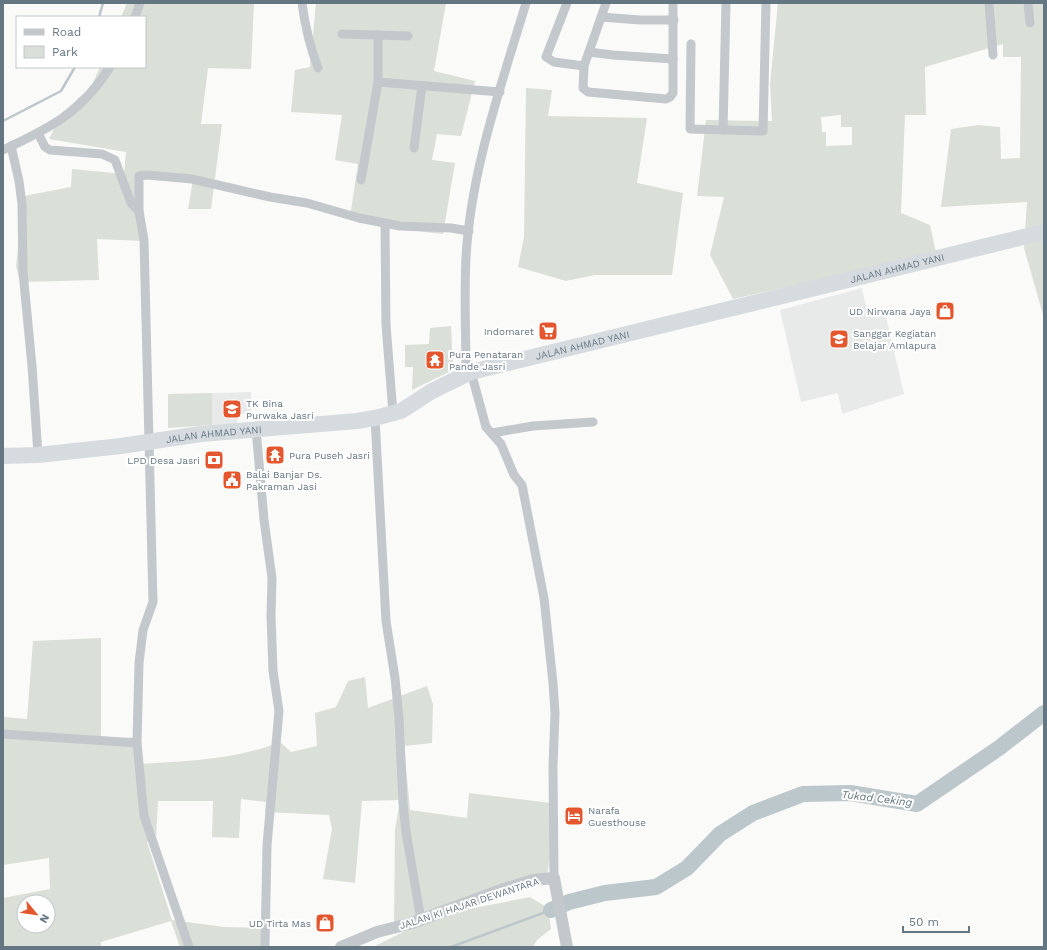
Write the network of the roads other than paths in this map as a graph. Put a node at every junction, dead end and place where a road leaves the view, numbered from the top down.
1 (140, 3) edge
2 (302, 3) edge
3 (526, 3) edge
4 (567, 3) edge
5 (606, 3) edge
6 (673, 3) edge
7 (726, 3) edge
8 (766, 3) edge
9 (989, 3) edge
10 (1028, 3) edge
11 (135, 16) edge
12 (601, 17) junction
13 (674, 20) junction
14 (1030, 23) dead end
15 (342, 34) dead end
16 (378, 35) junction
17 (408, 36) dead end
18 (691, 44) dead end
19 (589, 52) junction
20 (993, 55) dead end
21 (673, 59) junction
22 (584, 66) junction
23 (109, 68) edge
24 (318, 68) dead end
25 (378, 82) junction
26 (422, 86) junction
27 (500, 92) junction
28 (723, 130) junction
29 (38, 134) junction
30 (7, 148) edge
31 (414, 148) dead end
32 (361, 180) dead end
33 (139, 211) junction
34 (385, 224) junction
35 (469, 231) junction
36 (1044, 232) edge
37 (468, 374) junction
38 (393, 413) junction
39 (375, 418) junction
40 (593, 422) dead end
41 (256, 429) junction
42 (492, 434) junction
43 (150, 441) junction
44 (38, 455) junction
45 (3, 456) edge
46 (3, 734) edge
47 (137, 743) junction
48 (554, 878) junction
49 (421, 920) junction
50 (189, 947) edge
51 (265, 947) edge
52 (341, 947) edge
53 (567, 947) edge

1 - 11 street
2 - 24 street
3 - 27 street
4 - 22 street
5 - 12 street
6 - 13 street
7 - 28 street
8 - 28 street
9 - 20 street
10 - 14 street
12 - 13 street
12 - 19 street
13 - 21 street
15 - 16 street
16 - 17 street
16 - 25 street
18 - 28 street
19 - 21 street
19 - 22 street
21 - 22 street
23 - 29 street
25 - 26 street
25 - 32 street
26 - 27 street
26 - 31 street
27 - 35 street
29 - 30 street
29 - 33 street
30 - 44 street
33 - 34 street
33 - 43 street
34 - 35 street
34 - 38 street
35 - 37 street
36 - 37 highway, JALAN AHMAD YANI
37 - 38 highway, JALAN AHMAD YANI
37 - 42 street
38 - 39 highway, JALAN AHMAD YANI
39 - 41 highway, JALAN AHMAD YANI
39 - 49 street
40 - 42 street
41 - 43 highway, JALAN AHMAD YANI
41 - 51 street
42 - 48 street
43 - 44 highway, JALAN AHMAD YANI
43 - 47 street
44 - 45 highway, JALAN AHMAD YANI
46 - 47 street
47 - 50 street
48 - 49 street, JALAN KI HAJAR DEWANTARA
48 - 53 street
49 - 52 street, JALAN KI HAJAR DEWANTARA

